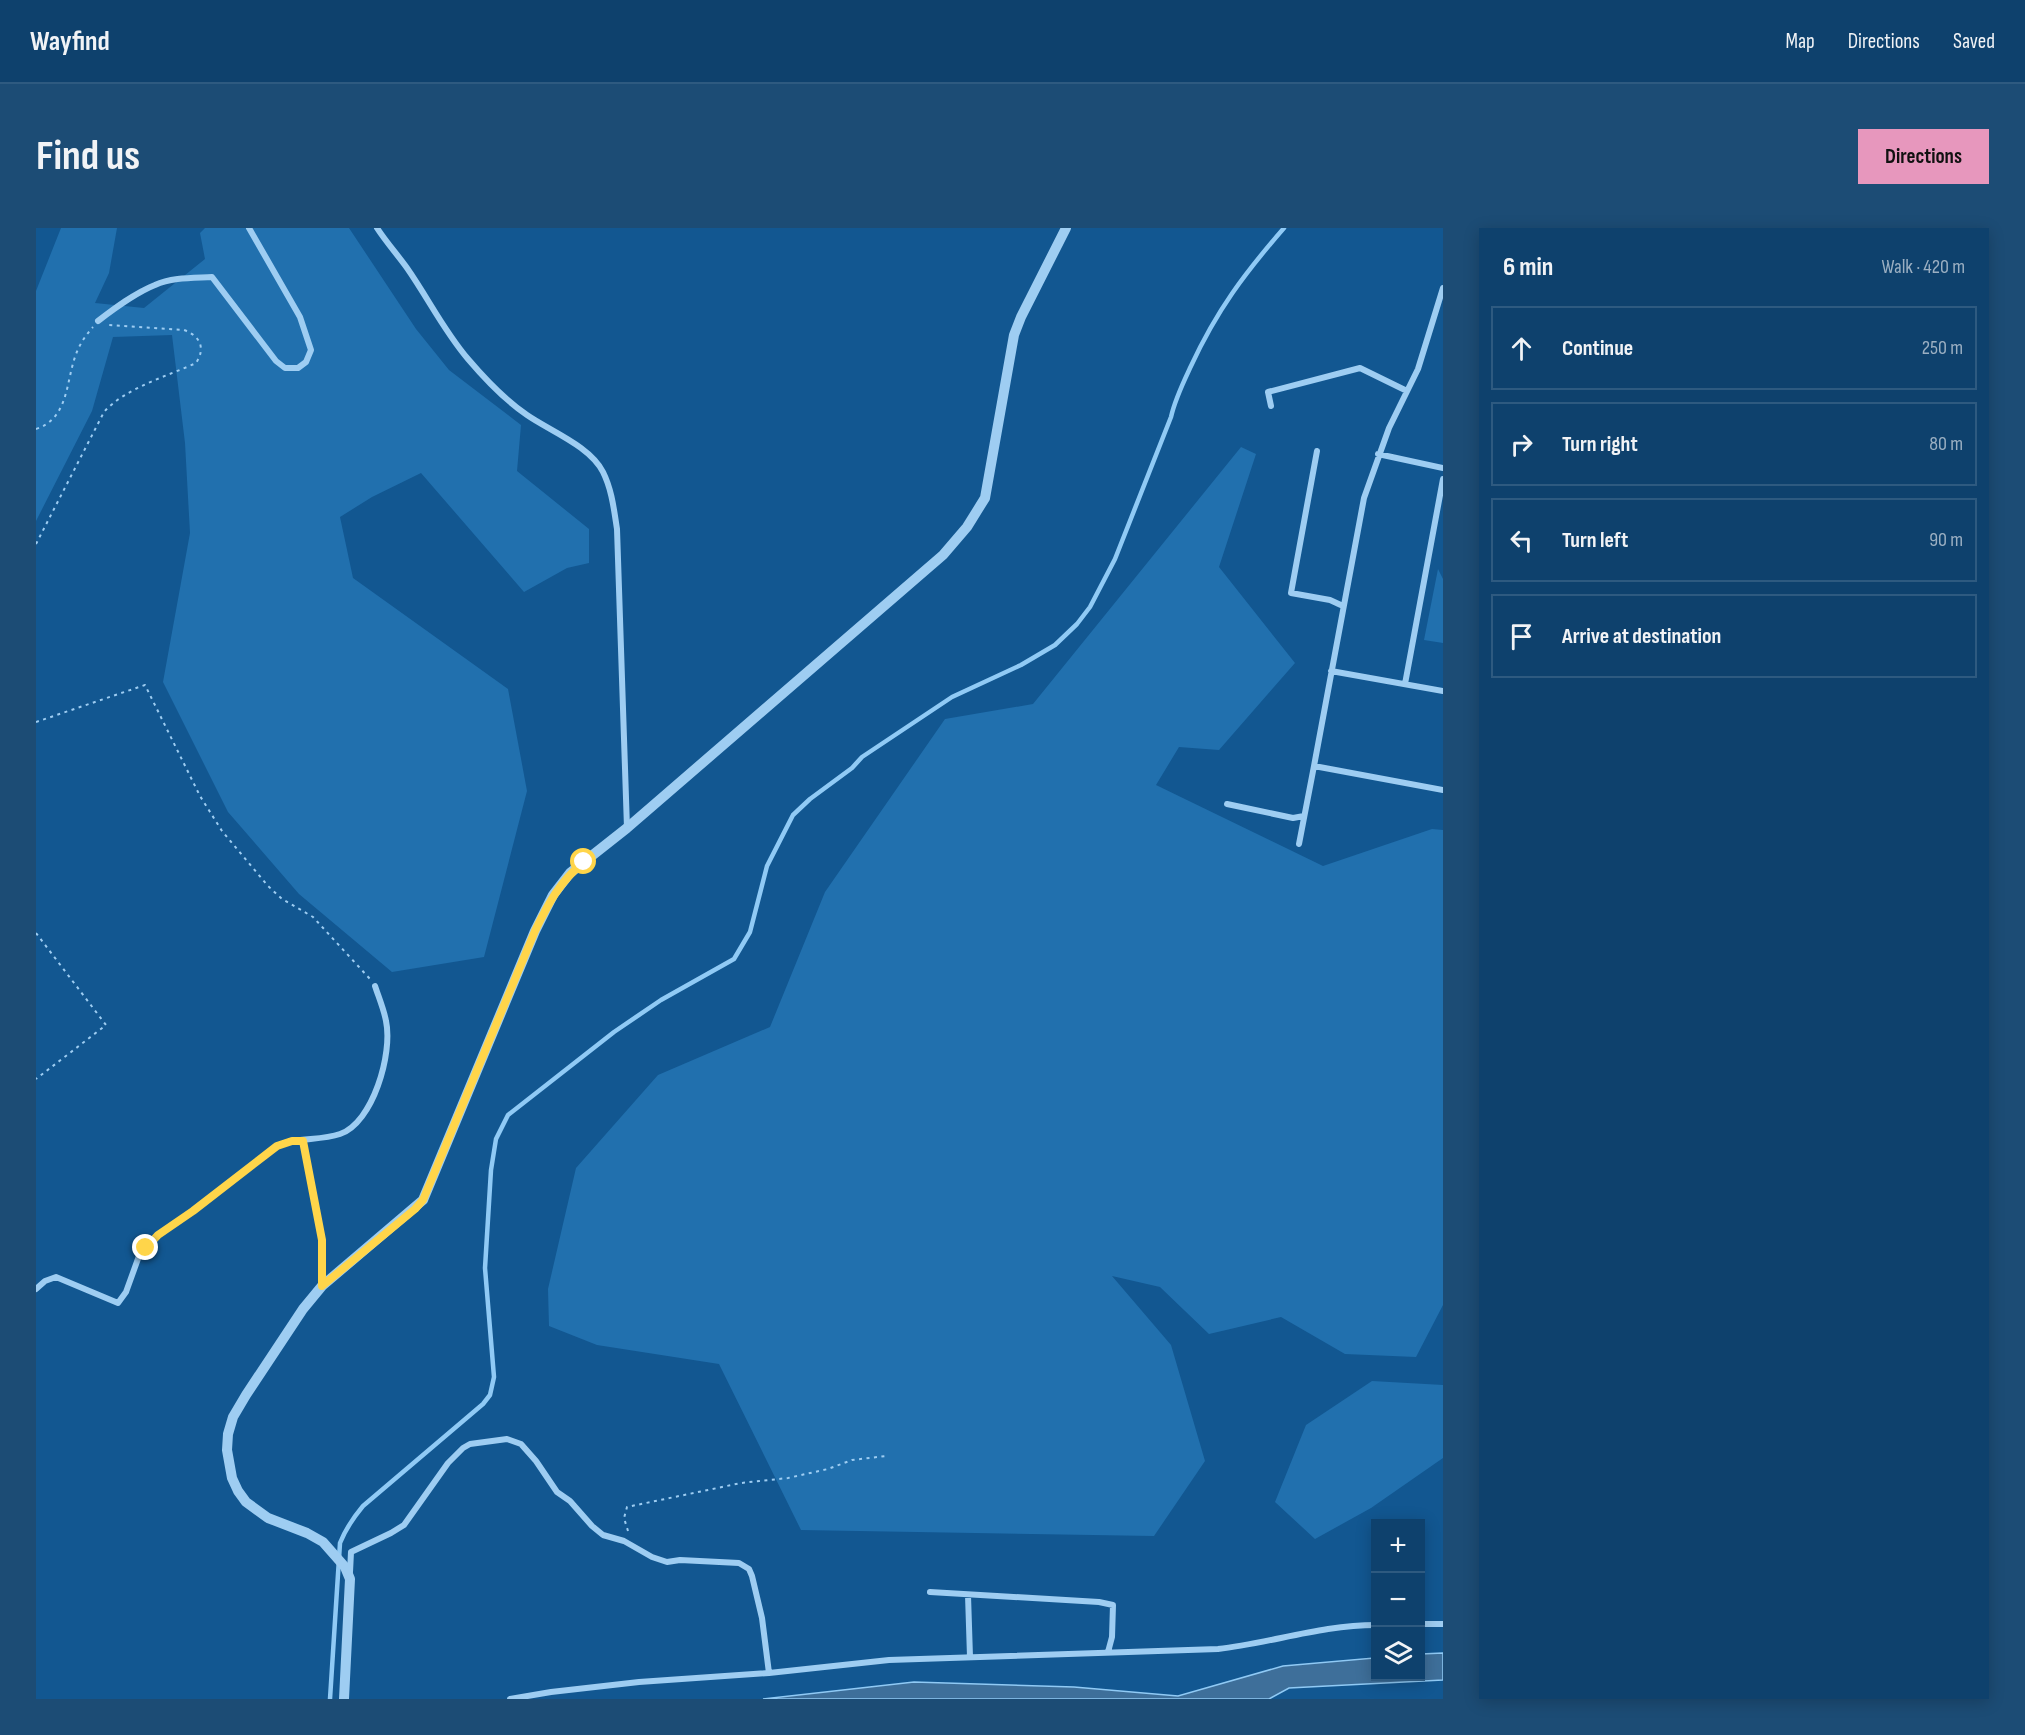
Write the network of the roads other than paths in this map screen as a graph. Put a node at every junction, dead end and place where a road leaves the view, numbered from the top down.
1 (249, 228) edge
2 (377, 228) edge
3 (1066, 228) edge
4 (1443, 288) edge
5 (98, 321) road end
6 (1407, 391) junction
7 (1271, 406) dead end
8 (1317, 451) dead end
9 (1378, 454) junction
10 (1443, 468) edge
11 (1443, 479) edge
12 (1343, 606) junction
13 (1331, 671) junction
14 (1405, 684) junction
15 (1443, 691) edge
16 (1314, 766) junction
17 (1443, 790) edge
18 (1227, 804) dead end
19 (1304, 816) junction
20 (627, 828) junction
21 (1299, 844) dead end
22 (375, 986) road end
23 (303, 1141) junction
24 (322, 1286) junction
25 (36, 1289) edge
26 (348, 1575) junction
27 (930, 1592) dead end
28 (968, 1595) junction
29 (1425, 1624) edge
30 (1443, 1624) edge
31 (1371, 1625) edge
32 (1108, 1652) junction
33 (969, 1657) junction
34 (769, 1673) junction
35 (344, 1699) edge
36 (510, 1699) edge

1 - 5 street
2 - 20 street
3 - 20 street
4 - 6 street
6 - 7 street
6 - 9 street
8 - 12 street
9 - 10 street
9 - 12 street
11 - 14 street
12 - 13 street
13 - 14 street
13 - 16 street
14 - 15 street
16 - 17 street
16 - 19 street
18 - 19 street
19 - 21 street
20 - 24 street
22 - 23 street
23 - 24 street
23 - 25 street
24 - 26 street
26 - 34 street
26 - 35 street
27 - 28 street
28 - 32 street
28 - 33 street
29 - 30 street
31 - 32 street
32 - 33 street
33 - 34 street
34 - 36 street

